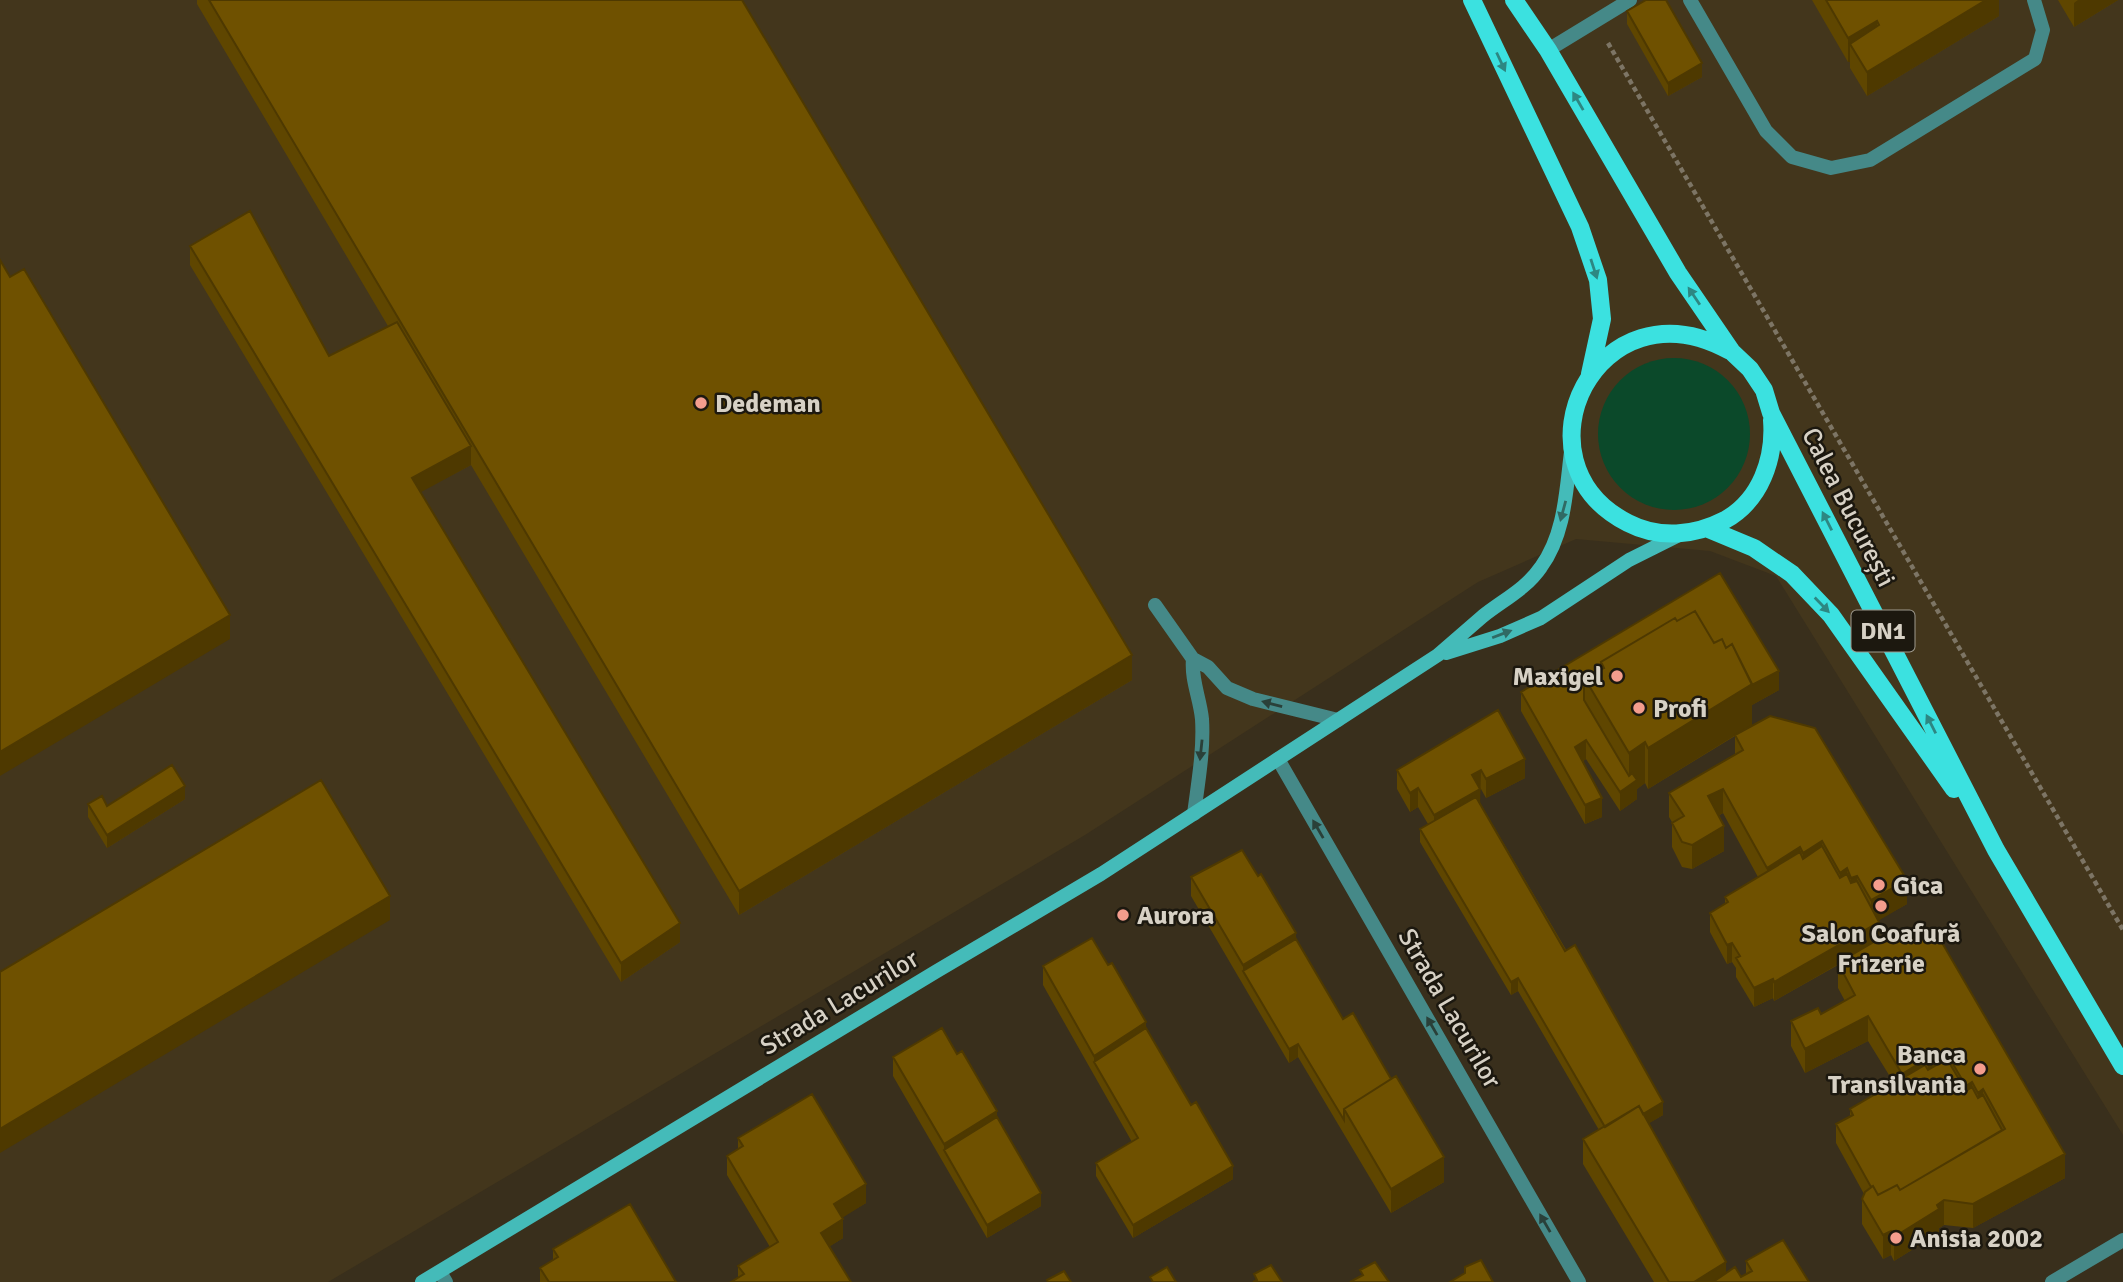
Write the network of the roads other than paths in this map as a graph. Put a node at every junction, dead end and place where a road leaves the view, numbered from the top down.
1 (1472, 0) edge
2 (1514, 0) edge
3 (1630, 0) edge
4 (1689, 0) edge
5 (2034, 0) edge
6 (1548, 50) junction
7 (1732, 352) junction
8 (1590, 376) junction
9 (1772, 413) junction
10 (1572, 444) junction
11 (1706, 528) junction
12 (1681, 534) junction
13 (1155, 605) dead end
14 (1437, 655) junction
15 (1193, 659) junction
16 (1338, 720) junction
17 (1278, 759) junction
18 (1194, 814) junction
19 (1996, 850) junction
20 (2123, 1066) edge
21 (2123, 1240) edge
22 (443, 1277) edge
23 (422, 1282) edge
24 (1580, 1282) edge
25 (2052, 1282) edge

1 -> 8 main road, Calea București / DN1
2 - 6 main road, Calea București / DN1
3 - 6 street
4 - 5 street
7 -> 6 main road, Calea București / DN1
7 - 8 main road, Calea București / DN1
7 - 9 main road, Calea București / DN1
8 - 10 main road, Calea București / DN1
9 - 11 main road, Calea București / DN1
19 -> 9 main road, Calea București / DN1
10 - 12 main road, Calea București / DN1
10 -> 14 street, Strada Lacurilor
11 - 12 main road, Calea București / DN1
11 -> 19 main road, Calea București / DN1
14 -> 12 street, Strada Lacurilor
13 - 15 street
14 - 16 street, Strada Lacurilor
16 -> 15 street
15 -> 18 street
16 - 17 street, Strada Lacurilor
17 - 18 street, Strada Lacurilor
24 -> 17 street, Strada Lacurilor
18 - 22 street, Strada Lacurilor
19 - 20 main road, Calea București / DN1
21 - 25 street
22 - 23 street, Strada Lacurilor

